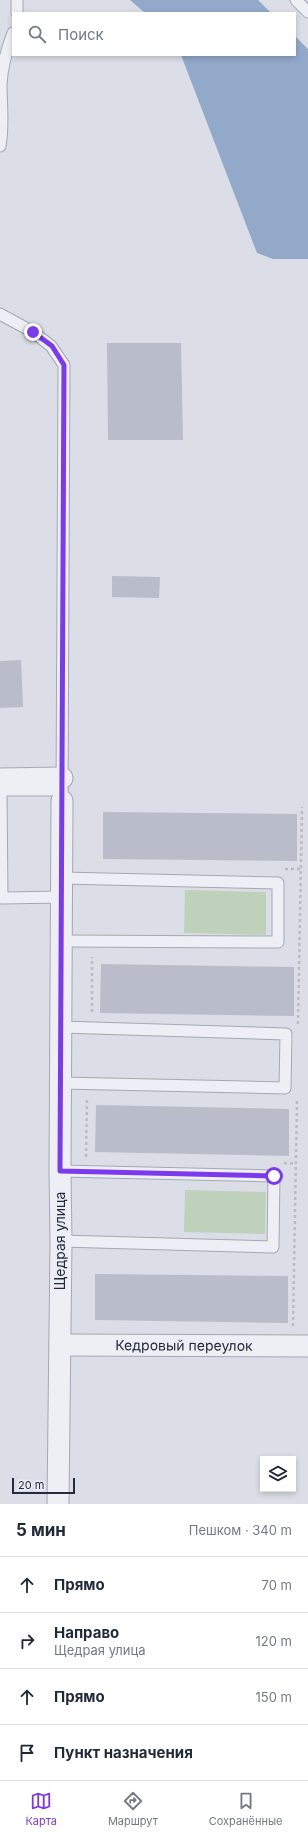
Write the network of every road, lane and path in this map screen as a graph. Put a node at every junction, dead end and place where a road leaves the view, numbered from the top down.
1 (17, 0) edge
2 (296, 0) edge
3 (17, 12) edge
4 (308, 12) edge
5 (12, 36) edge
6 (0, 146) edge
7 (0, 314) edge
8 (0, 779) edge
9 (62, 790) junction
10 (302, 807) dead end
11 (62, 887) junction
12 (62, 941) junction
13 (292, 950) dead end
14 (299, 950) junction
15 (92, 952) dead end
16 (92, 1019) dead end
17 (290, 1022) dead end
18 (298, 1022) junction
19 (61, 1027) junction
20 (298, 1029) dead end
21 (61, 1083) junction
22 (87, 1095) dead end
23 (297, 1095) dead end
24 (86, 1162) dead end
25 (280, 1164) dead end
26 (296, 1164) junction
27 (60, 1171) junction
28 (62, 1241) junction
29 (293, 1332) dead end
30 (60, 1345) junction
31 (308, 1346) edge
32 (58, 1504) edge

1 - 3 lane
2 - 4 lane
5 - 6 lane
7 - 9 lane
8 - 9 street
9 - 11 street, Щедрая улица
9 - 11 lane
10 - 14 path
11 - 12 street, Щедрая улица
11 - 12 lane
12 - 19 street, Щедрая улица
13 - 14 path
14 - 18 path
15 - 16 path
17 - 18 path
18 - 20 path
19 - 21 street, Щедрая улица
19 - 21 lane
21 - 27 street, Щедрая улица
22 - 24 path
23 - 26 path
25 - 26 path
26 - 29 path
27 - 28 street, Щедрая улица
27 - 28 lane
28 - 30 street, Щедрая улица
30 - 31 street, Кедровый переулок
30 - 32 street, Щедрая улица

